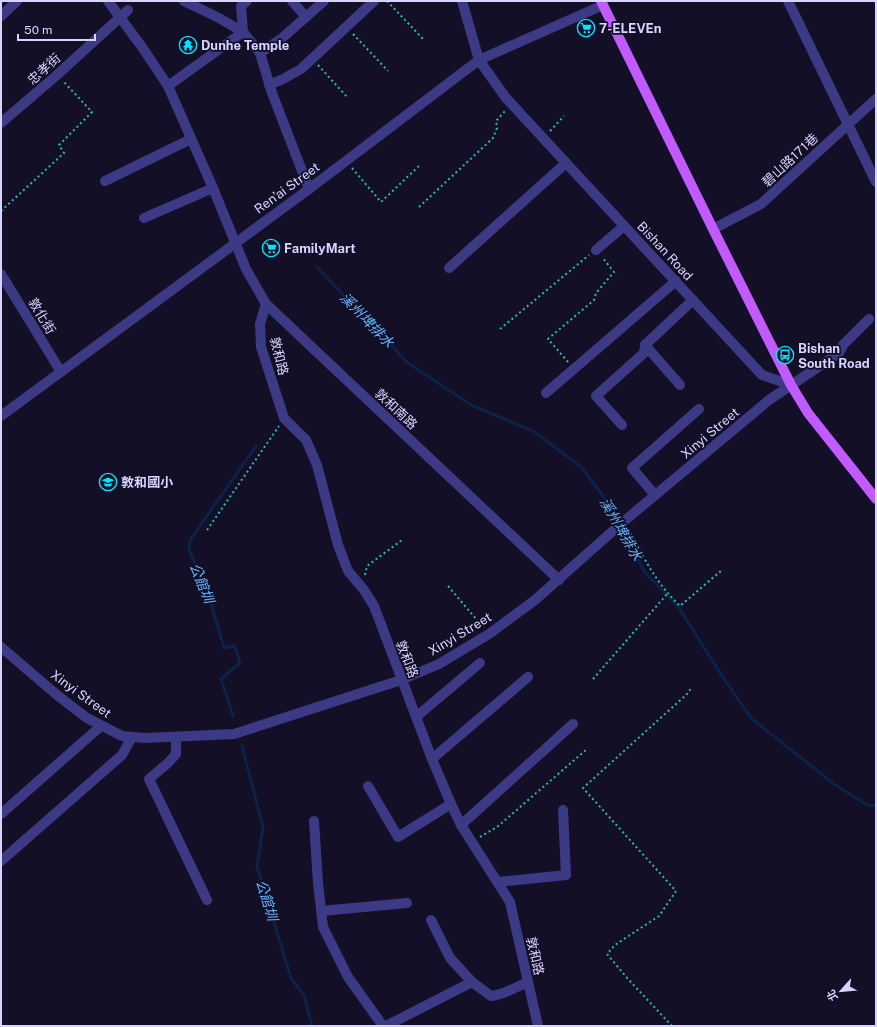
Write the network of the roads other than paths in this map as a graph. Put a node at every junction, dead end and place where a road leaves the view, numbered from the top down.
1 (17, 1) edge
2 (108, 1) edge
3 (184, 1) edge
4 (247, 1) edge
5 (292, 1) edge
6 (324, 1) edge
7 (374, 1) edge
8 (462, 1) edge
9 (788, 1) edge
10 (602, 3) edge
11 (124, 13) junction
12 (1, 16) edge
13 (306, 17) junction
14 (243, 32) junction
15 (260, 53) junction
16 (479, 60) junction
17 (269, 85) junction
18 (168, 86) junction
19 (876, 99) edge
20 (1, 123) edge
21 (848, 124) junction
22 (191, 139) junction
23 (566, 163) junction
24 (105, 181) dead end
25 (876, 182) edge
26 (213, 188) junction
27 (309, 189) junction
28 (144, 218) dead end
29 (624, 226) junction
30 (713, 229) junction
31 (235, 242) junction
32 (596, 250) road end
33 (449, 268) dead end
34 (1, 274) edge
35 (676, 282) junction
36 (693, 300) junction
37 (266, 304) junction
38 (869, 319) dead end
39 (645, 345) junction
40 (61, 372) junction
41 (680, 385) dead end
42 (791, 385) junction
43 (546, 393) dead end
44 (698, 409) dead end
45 (1, 416) edge
46 (622, 426) dead end
47 (655, 495) junction
48 (876, 499) edge
49 (559, 580) junction
50 (1, 647) edge
51 (480, 663) dead end
52 (528, 677) dead end
53 (401, 680) junction
54 (416, 717) junction
55 (573, 724) dead end
56 (101, 726) junction
57 (132, 737) junction
58 (176, 738) junction
59 (432, 759) junction
60 (368, 786) dead end
61 (451, 804) junction
62 (563, 810) dead end
63 (1, 814) edge
64 (314, 821) dead end
65 (461, 825) junction
66 (1, 861) edge
67 (498, 882) junction
68 (208, 900) dead end
69 (407, 903) dead end
70 (321, 910) junction
71 (431, 920) dead end
72 (472, 982) junction
73 (528, 982) junction
74 (384, 1026) edge
75 (538, 1026) edge

1 - 12 street
2 - 11 street
3 - 14 street
4 - 14 street
5 - 13 street
6 - 13 street
7 - 17 street
8 - 16 street, Bishan Road
9 - 21 street
10 - 16 street, Ren’ai Street
10 - 30 main road
11 - 18 street
11 - 20 street, 忠孝街
13 - 15 street
14 - 15 street
14 - 18 street
15 - 17 street
16 - 23 street, Bishan Road
16 - 27 street, Ren’ai Street
17 - 27 street
18 - 22 street
19 - 21 street, 碧山路171巷
21 - 25 street
21 - 30 street, 碧山路171巷
22 - 24 street
22 - 26 street
23 - 29 street, Bishan Road
23 - 33 street
26 - 28 street
26 - 31 street
27 - 31 street, Ren’ai Street
29 - 32 street
29 - 35 street, Bishan Road
30 - 42 main road
31 - 37 street, 敦和南路
31 - 40 street, Ren’ai Street
34 - 40 street, 敦化街
35 - 36 street, Bishan Road
35 - 43 street
36 - 39 street
36 - 42 street, Bishan Road
37 - 49 street, 敦和南路
37 - 53 street, 敦和路
38 - 42 street, Xinyi Street
39 - 41 street
39 - 46 street
40 - 45 street, Ren’ai Street
42 - 47 street, Xinyi Street
42 - 48 main road
44 - 47 street
47 - 49 street, Xinyi Street
49 - 53 street, Xinyi Street
50 - 56 street, Xinyi Street
51 - 54 street
52 - 59 street
53 - 54 street, 敦和路
53 - 58 street, Xinyi Street
54 - 59 street, 敦和路
55 - 65 street
56 - 57 street, Xinyi Street
56 - 63 street
57 - 58 street, Xinyi Street
57 - 66 street
58 - 68 street
59 - 61 street, 敦和路
60 - 61 street
61 - 65 street, 敦和路
62 - 67 street
64 - 70 street
65 - 67 street, 敦和路
67 - 73 street, 敦和路
69 - 70 street
70 - 74 street
71 - 72 street
72 - 73 street
72 - 74 street
73 - 75 street, 敦和路

